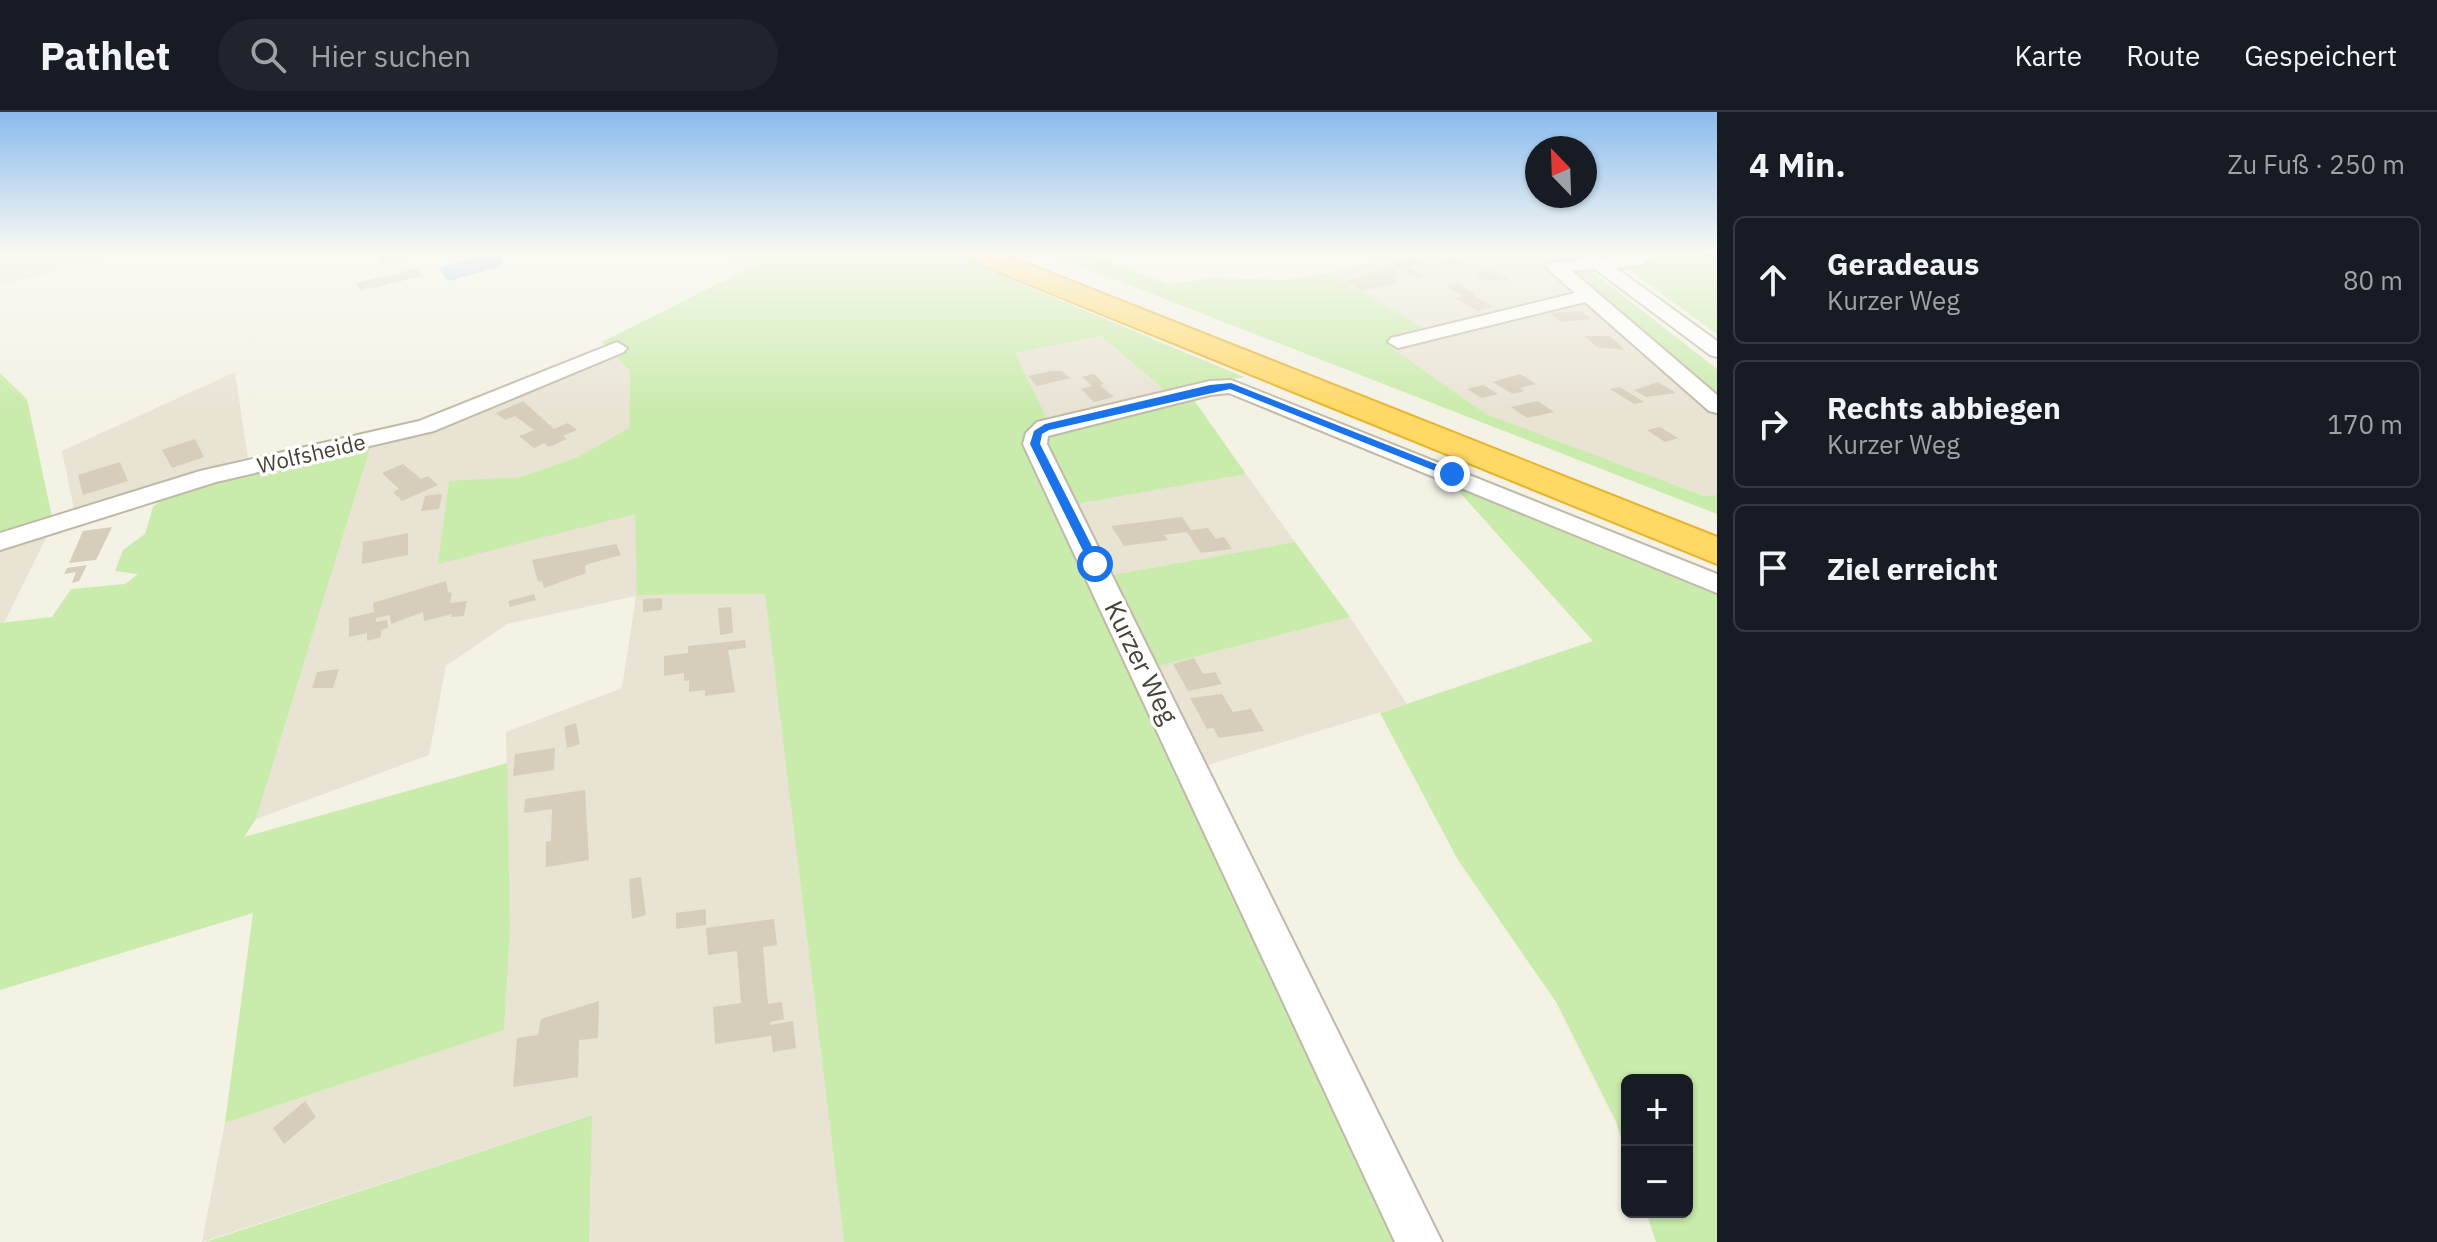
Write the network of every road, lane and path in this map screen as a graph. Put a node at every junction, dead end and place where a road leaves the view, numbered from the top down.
1 (1107, 306) edge
2 (1145, 306) edge
3 (1547, 306) edge
4 (1599, 306) edge
5 (1656, 306) edge
6 (1398, 342) dead end
7 (617, 348) dead end
8 (1717, 351) edge
9 (1717, 406) edge
10 (1717, 531) edge
11 (0, 542) edge
12 (1717, 551) edge
13 (1717, 584) edge
14 (1419, 1242) edge

1 - 12 highway
2 - 10 highway
3 - 6 street
4 - 9 street
5 - 8 street
7 - 11 street, Wolfsheide
13 - 14 street, Kurzer Weg

